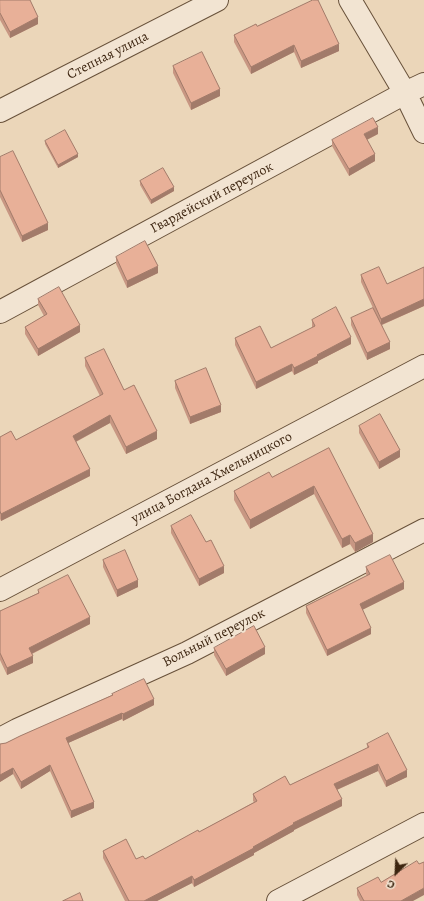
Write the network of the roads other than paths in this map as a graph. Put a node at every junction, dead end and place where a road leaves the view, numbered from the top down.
1 (217, 0) edge
2 (350, 0) edge
3 (424, 84) edge
4 (405, 93) junction
5 (0, 111) edge
6 (424, 132) edge
7 (0, 312) edge
8 (424, 366) edge
9 (424, 530) edge
10 (0, 590) edge
11 (0, 739) edge
12 (424, 824) edge
13 (278, 901) edge

1 - 5 street, Степная улица
2 - 4 street
3 - 4 street, Гвардейский переулок
4 - 6 street
4 - 7 street, Гвардейский переулок
8 - 10 street, улица Богдана Хмельницкого
9 - 11 street, Вольный переулок
12 - 13 street

